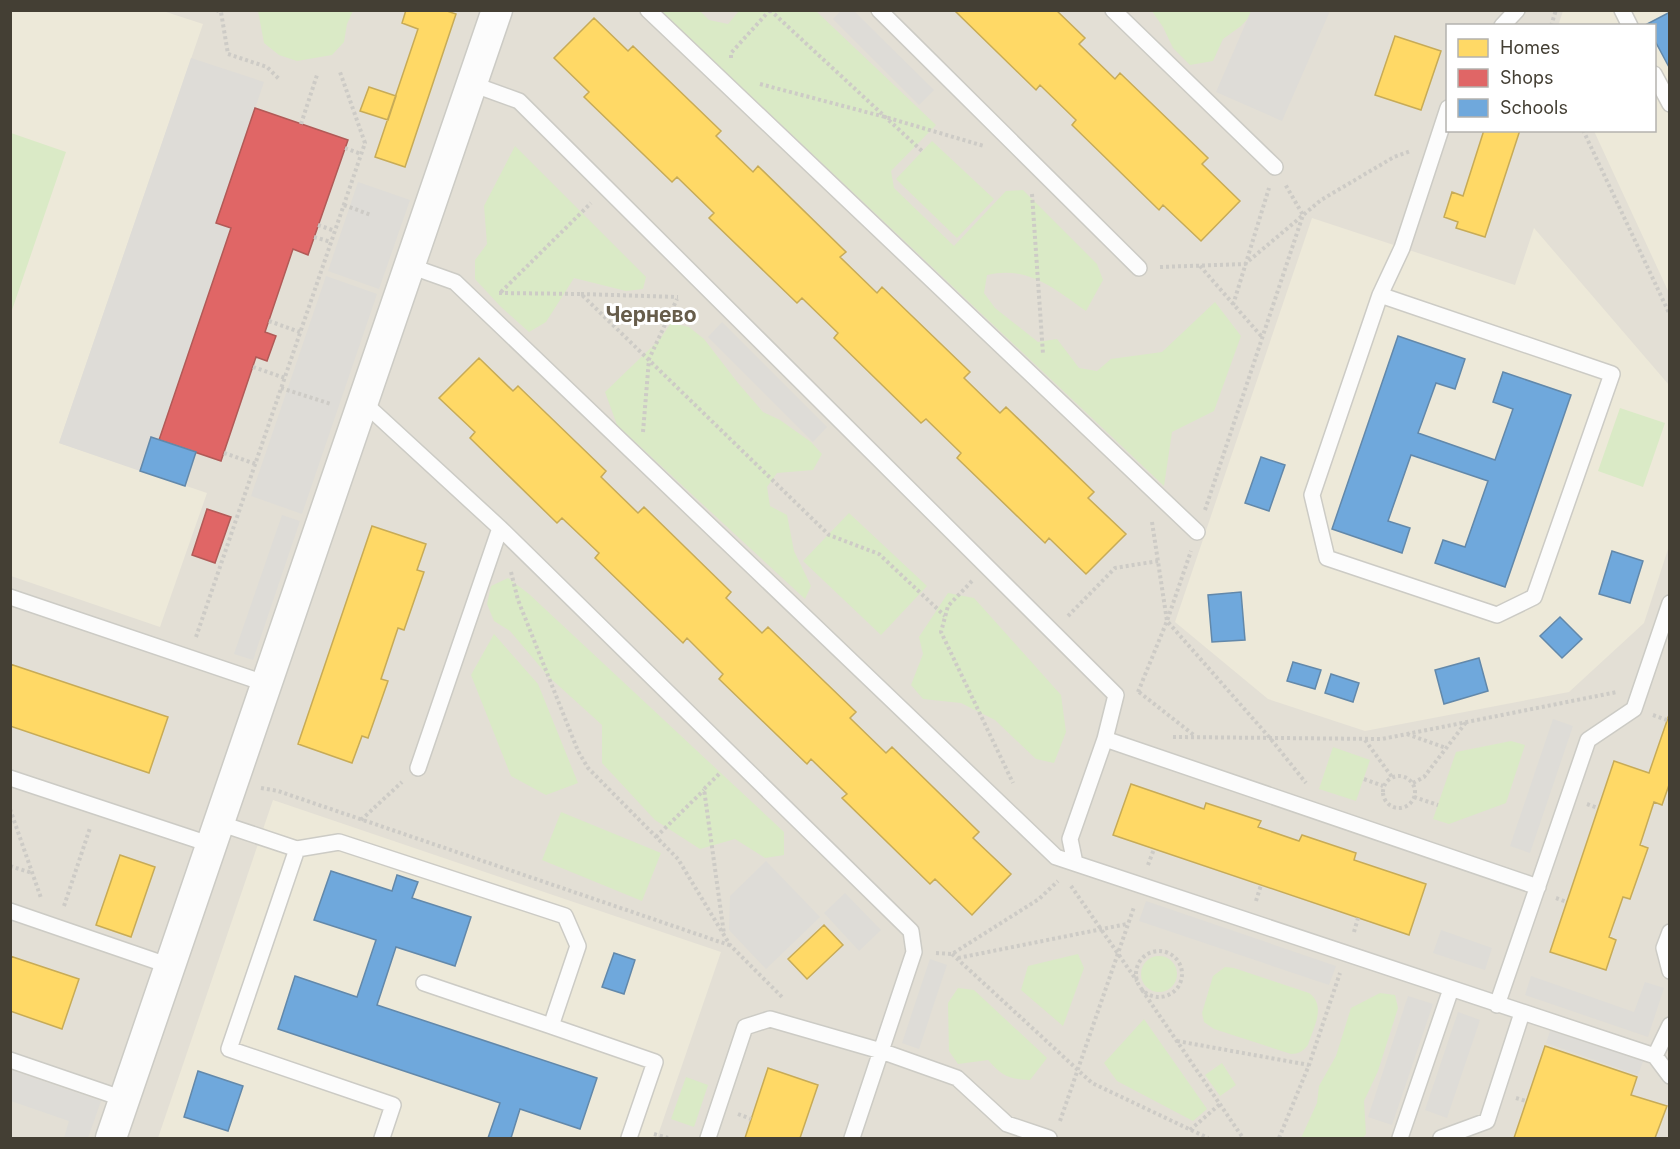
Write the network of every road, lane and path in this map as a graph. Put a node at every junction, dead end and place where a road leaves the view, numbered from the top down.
1 (216, 10) edge
2 (497, 10) edge
3 (648, 10) edge
4 (770, 10) edge
5 (879, 10) edge
6 (1113, 10) edge
7 (1517, 10) edge
8 (1622, 10) edge
9 (1504, 24) edge
10 (1629, 24) edge
11 (730, 63) dead end
12 (340, 72) dead end
13 (317, 75) dead end
14 (1656, 78) edge
15 (280, 80) dead end
16 (751, 82) dead end
17 (472, 84) junction
18 (1670, 104) edge
19 (1446, 114) edge
20 (885, 117) junction
21 (301, 124) dead end
22 (1584, 132) edge
23 (985, 147) dead end
24 (345, 148) dead end
25 (922, 152) dead end
26 (361, 154) junction
27 (1394, 158) dead end
28 (1030, 160) junction
29 (1275, 167) junction
30 (606, 188) junction
31 (344, 205) junction
32 (371, 214) dead end
33 (1304, 214) junction
34 (318, 225) dead end
35 (335, 231) junction
36 (314, 237) dead end
37 (331, 242) junction
38 (1245, 264) junction
39 (410, 266) junction
40 (1199, 266) junction
41 (1139, 267) joint
42 (697, 278) junction
43 (465, 292) junction
44 (500, 293) junction
45 (581, 294) junction
46 (1380, 295) junction
47 (677, 299) junction
48 (1233, 305) junction
49 (1670, 315) edge
50 (269, 321) dead end
51 (300, 332) junction
52 (1263, 338) junction
53 (649, 359) junction
54 (253, 367) dead end
55 (285, 378) junction
56 (1045, 387) junction
57 (281, 388) junction
58 (350, 404) junction
59 (224, 453) dead end
60 (640, 459) junction
61 (256, 464) junction
62 (1146, 483) junction
63 (500, 528) junction
64 (1197, 532) junction
65 (1158, 561) junction
66 (987, 566) junction
67 (10, 597) edge
68 (1670, 603) edge
69 (945, 616) junction
70 (1167, 621) junction
71 (1053, 632) junction
72 (189, 658) junction
73 (267, 684) junction
74 (1641, 687) junction
75 (1139, 692) junction
76 (1116, 695) junction
77 (1467, 722) junction
78 (1406, 734) junction
79 (1162, 737) dead end
80 (1196, 737) junction
81 (1270, 738) junction
82 (1105, 739) junction
83 (1365, 740) junction
84 (1446, 748) junction
85 (734, 758) junction
86 (418, 768) joint
87 (1392, 777) junction
88 (10, 778) edge
89 (1364, 779) dead end
90 (1413, 783) junction
91 (1383, 786) junction
92 (259, 788) dead end
93 (704, 789) junction
94 (1017, 790) dead end
95 (1414, 797) junction
96 (1438, 805) dead end
97 (98, 807) junction
98 (10, 809) edge
99 (1332, 817) junction
100 (361, 820) junction
101 (215, 834) junction
102 (656, 837) junction
103 (297, 849) junction
104 (1076, 863) junction
105 (10, 866) edge
106 (33, 873) junction
107 (1064, 875) junction
108 (1141, 885) junction
109 (1538, 887) junction
110 (10, 911) edge
111 (1128, 924) junction
112 (54, 926) junction
113 (1101, 930) junction
114 (1670, 932) edge
115 (725, 937) junction
116 (730, 945) junction
117 (915, 952) junction
118 (1118, 953) junction
119 (952, 954) junction
120 (1346, 954) junction
121 (957, 958) junction
122 (170, 966) junction
123 (1670, 971) edge
124 (424, 983) dead end
125 (1139, 985) junction
126 (1451, 989) junction
127 (1142, 990) junction
128 (783, 999) dead end
129 (1497, 1005) junction
130 (1522, 1013) junction
131 (551, 1026) junction
132 (1670, 1026) edge
133 (1177, 1041) junction
134 (881, 1052) junction
135 (1655, 1056) junction
136 (10, 1060) edge
137 (1309, 1065) junction
138 (1078, 1069) junction
139 (1670, 1076) edge
140 (124, 1099) junction
141 (1220, 1104) junction
142 (1190, 1130) junction
143 (1053, 1134) edge
144 (658, 1135) dead end
145 (111, 1138) edge
146 (382, 1138) edge
147 (629, 1138) edge
148 (668, 1138) edge
149 (708, 1138) edge
150 (852, 1138) edge
151 (1209, 1138) edge
152 (1243, 1138) edge
153 (1279, 1138) edge
154 (1400, 1138) edge
155 (1441, 1138) edge

1 - 15 path
2 - 17 street
3 - 56 lane
4 - 11 path
4 - 20 path
5 - 28 lane
6 - 29 lane
7 - 9 lane
8 - 10 lane
12 - 26 path
13 - 21 path
14 - 18 lane
16 - 20 path
17 - 30 lane
17 - 39 street
19 - 46 lane
20 - 23 path
20 - 25 path
22 - 49 path
24 - 26 path
26 - 31 path
27 - 33 path
28 - 41 lane
28 - 56 path
29 - 33 path
29 - 38 path
30 - 42 lane
30 - 44 path
31 - 32 path
31 - 35 path
33 - 38 path
33 - 52 path
34 - 35 path
35 - 37 path
36 - 37 path
37 - 51 path
38 - 40 path
38 - 48 path
39 - 43 lane
39 - 58 street
40 - 41 path
40 - 48 path
42 - 47 path
42 - 66 lane
43 - 44 path
43 - 60 lane
44 - 45 path
45 - 47 path
45 - 53 path
46 - 46 lane
47 - 53 path
48 - 52 path
50 - 51 path
51 - 55 path
52 - 64 path
53 - 60 path
53 - 69 path
54 - 55 path
55 - 57 path
56 - 62 lane
57 - 58 path
57 - 61 path
58 - 63 lane
58 - 73 street
59 - 61 path
60 - 104 lane
61 - 72 path
62 - 64 lane
62 - 65 path
63 - 85 lane
63 - 86 lane
63 - 102 path
64 - 70 path
65 - 70 path
65 - 71 path
66 - 69 path
66 - 71 lane
67 - 72 lane
68 - 74 lane
69 - 94 path
70 - 75 path
70 - 81 path
71 - 76 lane
72 - 73 lane
73 - 101 street
74 - 77 path
74 - 109 lane
75 - 76 path
75 - 80 path
76 - 82 lane
77 - 78 path
77 - 84 path
78 - 83 path
78 - 84 path
79 - 80 path
80 - 81 path
81 - 83 path
81 - 99 path
82 - 99 lane
82 - 104 lane
83 - 87 path
84 - 90 path
85 - 93 path
85 - 117 lane
86 - 100 path
87 - 90 path
87 - 91 path
88 - 97 lane
89 - 91 path
90 - 95 path
91 - 95 path
92 - 100 path
93 - 102 path
93 - 115 path
95 - 96 path
97 - 101 lane
97 - 112 path
98 - 106 path
99 - 109 lane
100 - 116 path
101 - 103 lane
101 - 122 street
102 - 115 path
103 - 131 lane
103 - 146 lane
104 - 107 path
104 - 108 lane
105 - 106 path
106 - 112 path
107 - 113 path
107 - 119 path
108 - 111 path
108 - 120 lane
109 - 129 lane
110 - 112 lane
111 - 113 path
111 - 118 path
112 - 122 lane
113 - 118 path
113 - 121 path
114 - 123 lane
115 - 116 path
116 - 128 path
117 - 119 path
117 - 134 lane
118 - 125 path
118 - 138 path
119 - 121 path
120 - 126 lane
120 - 137 path
121 - 138 path
122 - 140 street
124 - 131 lane
125 - 127 path
125 - 127 path
126 - 129 lane
126 - 154 lane
127 - 133 path
129 - 130 lane
130 - 135 lane
130 - 155 lane
131 - 147 lane
132 - 135 lane
133 - 137 path
133 - 141 path
134 - 143 lane
134 - 149 lane
134 - 150 lane
135 - 139 lane
136 - 140 lane
137 - 153 path
138 - 142 path
138 - 143 path
140 - 145 street
141 - 142 path
141 - 152 path
142 - 151 path
144 - 148 path

